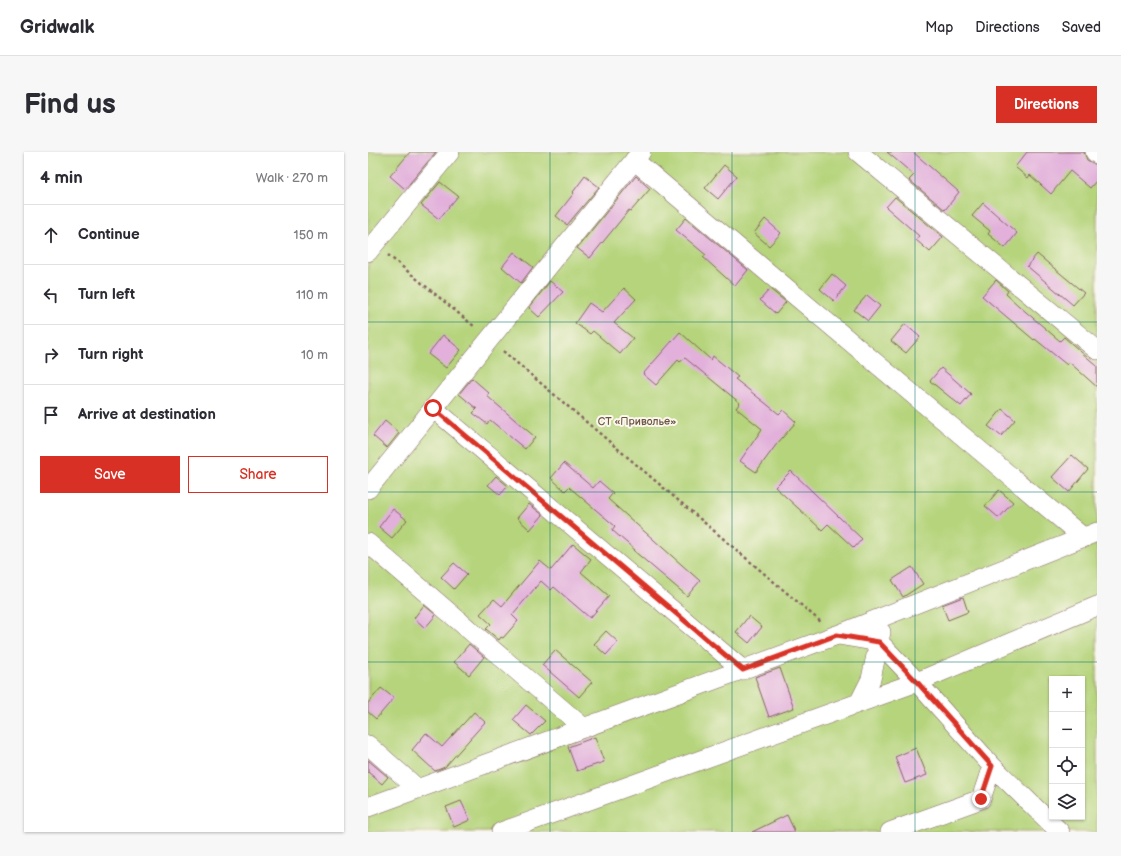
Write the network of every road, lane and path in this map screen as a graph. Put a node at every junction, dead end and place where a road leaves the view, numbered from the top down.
1 (450, 152) edge
2 (858, 152) edge
3 (637, 156) edge
4 (371, 248) edge
5 (489, 339) junction
6 (1097, 350) edge
7 (433, 408) junction
8 (368, 490) edge
9 (1090, 535) edge
10 (368, 543) edge
11 (1097, 606) edge
12 (883, 617) junction
13 (837, 635) junction
14 (879, 642) junction
15 (743, 670) junction
16 (917, 682) junction
17 (859, 703) junction
18 (584, 728) junction
19 (368, 744) edge
20 (992, 766) junction
21 (418, 789) junction
22 (368, 807) edge
23 (501, 832) edge
24 (890, 832) edge
25 (1060, 832) edge

1 - 4 street
2 - 6 street
3 - 5 street
3 - 9 street
4 - 5 path
5 - 7 street
5 - 13 path
7 - 8 street
7 - 15 street
9 - 12 street
10 - 18 street
11 - 16 street
12 - 13 street
12 - 14 street
13 - 14 street
13 - 15 street
14 - 16 street
14 - 17 street
15 - 18 street
16 - 17 street
16 - 20 street
17 - 23 street
18 - 21 street
19 - 21 street
20 - 24 street
20 - 25 street
21 - 22 street

